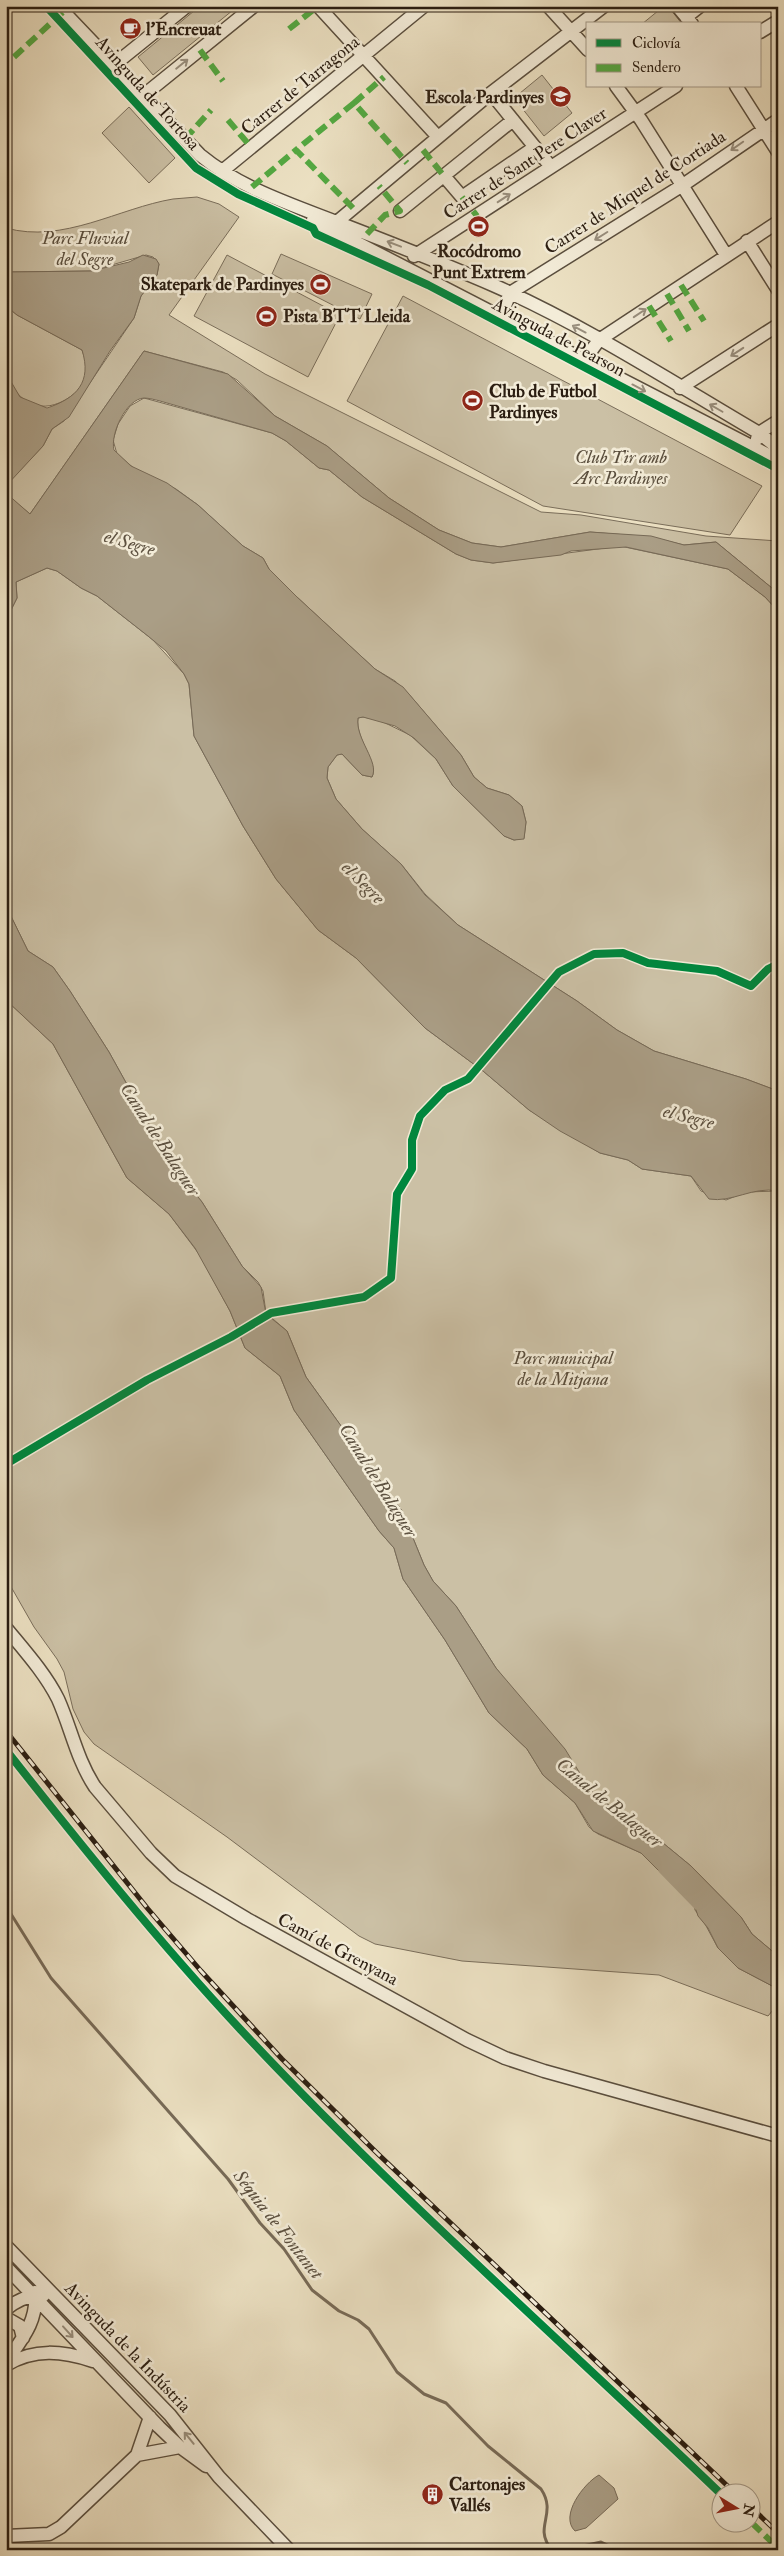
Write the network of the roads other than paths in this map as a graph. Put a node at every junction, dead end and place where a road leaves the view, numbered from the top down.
1 (187, 6) edge
2 (254, 6) edge
3 (318, 6) edge
4 (424, 6) edge
5 (548, 6) edge
6 (604, 6) edge
7 (677, 6) edge
8 (700, 6) edge
9 (64, 8) edge
10 (689, 20) edge
11 (778, 21) edge
12 (573, 31) junction
13 (762, 31) edge
14 (586, 47) edge
15 (364, 56) junction
16 (115, 64) junction
17 (618, 88) edge
18 (673, 88) edge
19 (737, 88) edge
20 (491, 93) junction
21 (144, 95) junction
22 (636, 112) junction
23 (514, 120) junction
24 (778, 120) edge
25 (762, 129) junction
26 (438, 137) junction
27 (535, 147) junction
28 (778, 152) edge
29 (551, 167) junction
30 (221, 172) junction
31 (444, 176) junction
32 (683, 185) junction
33 (400, 211) dead end
34 (778, 222) edge
35 (333, 226) junction
36 (747, 241) junction
37 (726, 255) junction
38 (423, 256) junction
39 (396, 263) junction
40 (418, 274) junction
41 (778, 290) edge
42 (510, 293) junction
43 (501, 316) junction
44 (778, 325) edge
45 (599, 340) junction
46 (585, 359) junction
47 (680, 388) junction
48 (778, 421) edge
49 (758, 433) junction
50 (778, 448) edge
51 (754, 449) junction
52 (778, 460) edge
53 (6, 1628) edge
54 (778, 2136) edge
55 (6, 2246) edge
56 (6, 2267) edge
57 (32, 2273) junction
58 (36, 2295) junction
59 (57, 2298) junction
60 (6, 2309) edge
61 (6, 2318) edge
62 (23, 2338) junction
63 (94, 2361) junction
64 (6, 2363) edge
65 (150, 2417) junction
66 (180, 2447) junction
67 (137, 2456) junction
68 (219, 2476) junction
69 (6, 2536) edge
70 (290, 2550) edge

1 - 16 street
21 -> 2 street
3 - 15 street
4 - 15 street, Carrer de Tarragona
5 - 12 street
6 - 12 street
7 - 10 street
8 - 10 street
9 - 16 street, Avinguda de Tortosa
11 - 13 street
12 - 14 street
12 - 20 street
15 - 26 street
15 - 30 street, Carrer de Tarragona
16 - 21 street, Avinguda de Tortosa
17 - 22 street
18 - 22 street, Carrer de Sant Pere Claver
19 - 25 street
20 - 23 street
20 - 26 street
21 - 30 street, Avinguda de Tortosa
22 - 29 street, Carrer de Sant Pere Claver
22 - 32 street
23 - 27 street
23 - 31 street
24 - 25 street, Carrer de Miquel de Cortiada
25 - 28 street
25 -> 32 street, Carrer de Miquel de Cortiada
26 - 35 street
27 - 29 street
27 - 31 street
38 -> 29 street, Carrer de Sant Pere Claver
30 - 35 street, Avinguda de Tortosa
31 - 33 street
32 - 37 street
32 -> 42 street, Carrer de Miquel de Cortiada
34 - 36 street
38 -> 35 street, Avinguda de Pearson
35 - 39 street, Avinguda de Pearson
36 - 37 street
36 - 41 street
45 -> 37 street
38 - 39 street
38 - 40 street
38 - 42 street, Avinguda de Pearson
39 - 40 street, Avinguda de Pearson
40 - 43 street, Avinguda de Pearson
42 - 43 street
45 -> 42 street, Avinguda de Pearson
43 - 46 street, Avinguda de Pearson
44 -> 47 street
45 - 46 street
45 - 47 street, Avinguda de Pearson
46 -> 51 street, Avinguda de Pearson
49 -> 47 street, Avinguda de Pearson
48 - 49 street
49 - 50 street, Avinguda de Pearson
49 - 51 street
51 - 52 street, Avinguda de Pearson
53 - 54 street, Camí de Grenyana
55 - 57 street, Avinguda de la Indústria
56 - 58 street, Avinguda de la Indústria
57 - 58 street
57 - 59 street, Avinguda de la Indústria
58 - 59 street
58 - 60 street
58 - 62 street
58 -> 63 street, Avinguda de la Indústria
68 -> 59 street, Avinguda de la Indústria
61 - 62 street
62 - 64 street
63 - 64 street
63 - 65 street, Avinguda de la Indústria
65 - 66 street, Avinguda de la Indústria
65 - 67 street
66 - 67 street
66 - 68 street, Avinguda de la Indústria
67 - 69 street
68 - 70 street, Avinguda de la Indústria

